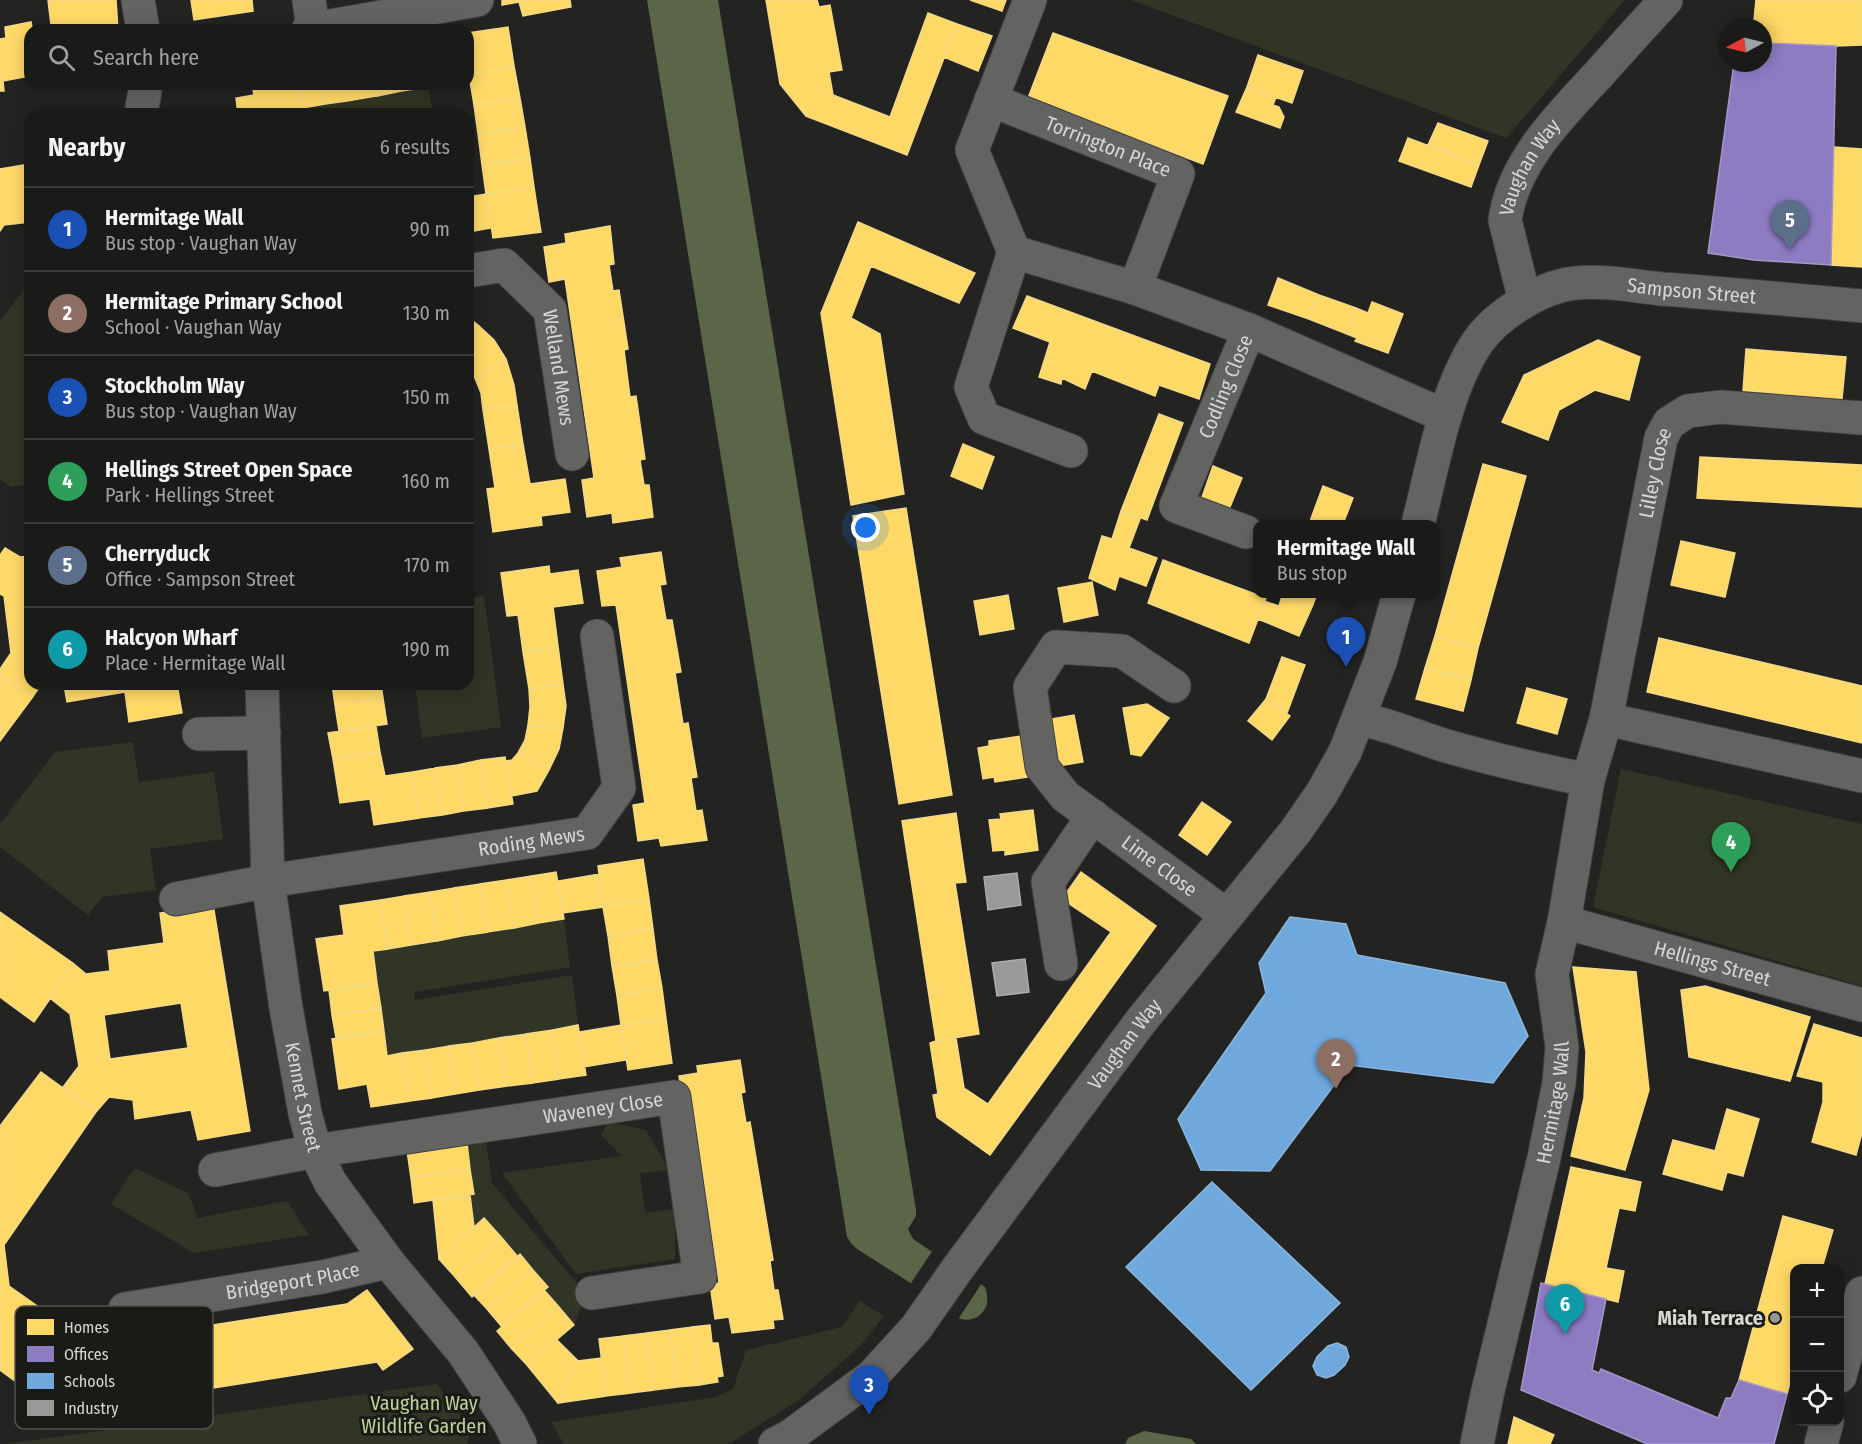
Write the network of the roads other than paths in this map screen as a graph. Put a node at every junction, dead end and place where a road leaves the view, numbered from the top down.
1 (138, 0) edge
2 (477, 0) edge
3 (1030, 0) edge
4 (1666, 0) edge
5 (310, 20) edge
6 (142, 24) edge
7 (145, 90) edge
8 (991, 100) junction
9 (142, 108) edge
10 (1014, 252) junction
11 (474, 270) edge
12 (1135, 288) junction
13 (1525, 301) junction
14 (1862, 306) edge
15 (1249, 330) junction
16 (1445, 416) junction
17 (1862, 418) edge
18 (1071, 451) dead end
19 (572, 454) dead end
20 (1419, 520) edge
21 (1246, 532) dead end
22 (1398, 598) edge
23 (597, 636) dead end
24 (1174, 686) dead end
25 (262, 690) edge
26 (1359, 719) junction
27 (1606, 719) junction
28 (264, 733) junction
29 (199, 734) dead end
30 (1862, 776) edge
31 (1587, 780) junction
32 (1093, 816) junction
33 (268, 881) junction
34 (176, 899) dead end
35 (1226, 915) junction
36 (1564, 922) junction
37 (1060, 964) dead end
38 (1862, 1005) edge
39 (315, 1151) junction
40 (215, 1170) dead end
41 (388, 1262) junction
42 (592, 1293) dead end
43 (1862, 1293) edge
44 (148, 1306) edge
45 (1840, 1372) edge
46 (1826, 1426) edge
47 (520, 1444) edge
48 (774, 1444) edge
49 (1477, 1444) edge
50 (1821, 1444) edge

1 - 6 street
2 - 5 street
3 - 8 street
4 - 13 street, Vaughan Way
7 - 9 street
8 - 10 street
8 - 12 street, Torrington Place
10 - 12 street
10 - 18 street
11 - 19 street, Welland Mews
12 - 15 street
13 - 14 street, Sampson Street
13 - 16 street
15 - 16 street, Codling Close
15 - 21 street, Codling Close
16 - 20 street
17 - 27 street, Lilley Close
22 - 26 street, Vaughan Way
23 - 33 street, Roding Mews
24 - 32 street, Lime Close
25 - 28 street, Kennet Street
26 - 31 street
26 - 35 street, Vaughan Way
27 - 30 street
27 - 31 street, Lilley Close
28 - 29 street
28 - 33 street, Kennet Street
31 - 36 street, Hermitage Wall
32 - 35 street, Lime Close
32 - 37 street
33 - 34 street, Roding Mews
33 - 39 street, Kennet Street
35 - 48 street, Vaughan Way
36 - 38 street, Hellings Street
36 - 49 street, Hermitage Wall
39 - 40 street
39 - 41 street, Kennet Street
39 - 42 street, Waveney Close
41 - 44 street, Bridgeport Place
41 - 47 street, Kennet Street
43 - 45 street
46 - 50 street

